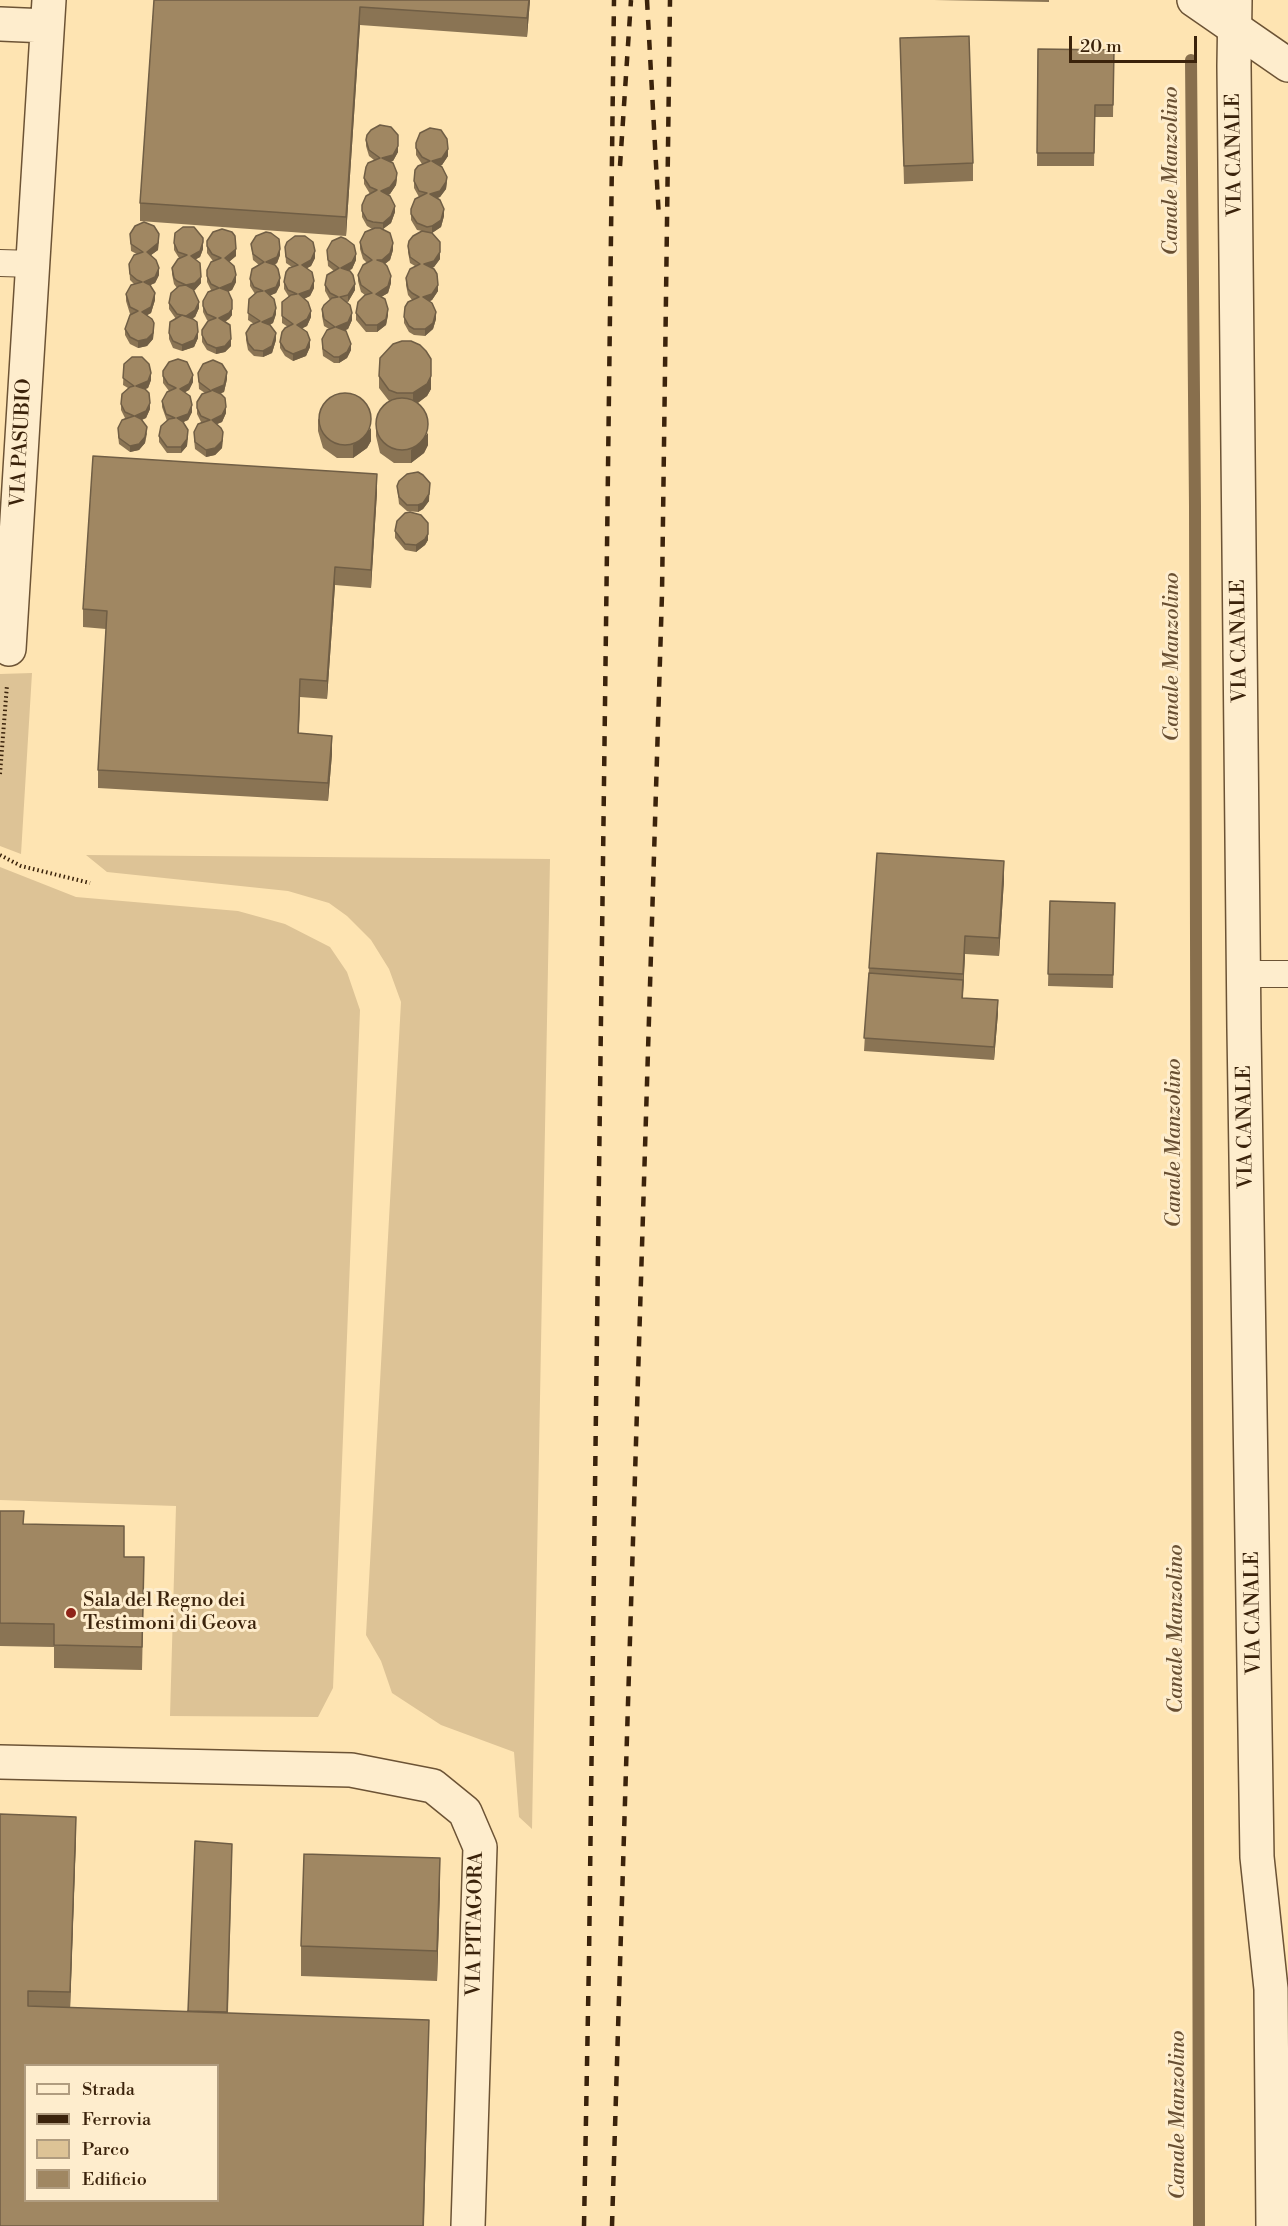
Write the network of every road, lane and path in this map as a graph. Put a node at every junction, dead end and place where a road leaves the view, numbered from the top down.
1 (1194, 0) edge
2 (48, 13) edge
3 (1235, 14) edge
4 (0, 24) edge
5 (1288, 65) edge
6 (0, 263) edge
7 (33, 264) junction
8 (5, 649) edge
9 (0, 774) edge
10 (0, 855) edge
11 (90, 883) dead end
12 (1244, 974) junction
13 (1288, 974) edge
14 (0, 1762) edge
15 (468, 2226) edge
16 (1273, 2226) edge

1 - 3 street
2 - 4 street
2 - 7 street, VIA PASUBIO
3 - 5 street
3 - 12 street, VIA CANALE
6 - 7 lane
7 - 8 street, VIA PASUBIO
8 - 9 path
10 - 11 path
12 - 13 lane
12 - 16 street, VIA CANALE
14 - 15 street, VIA PITAGORA

